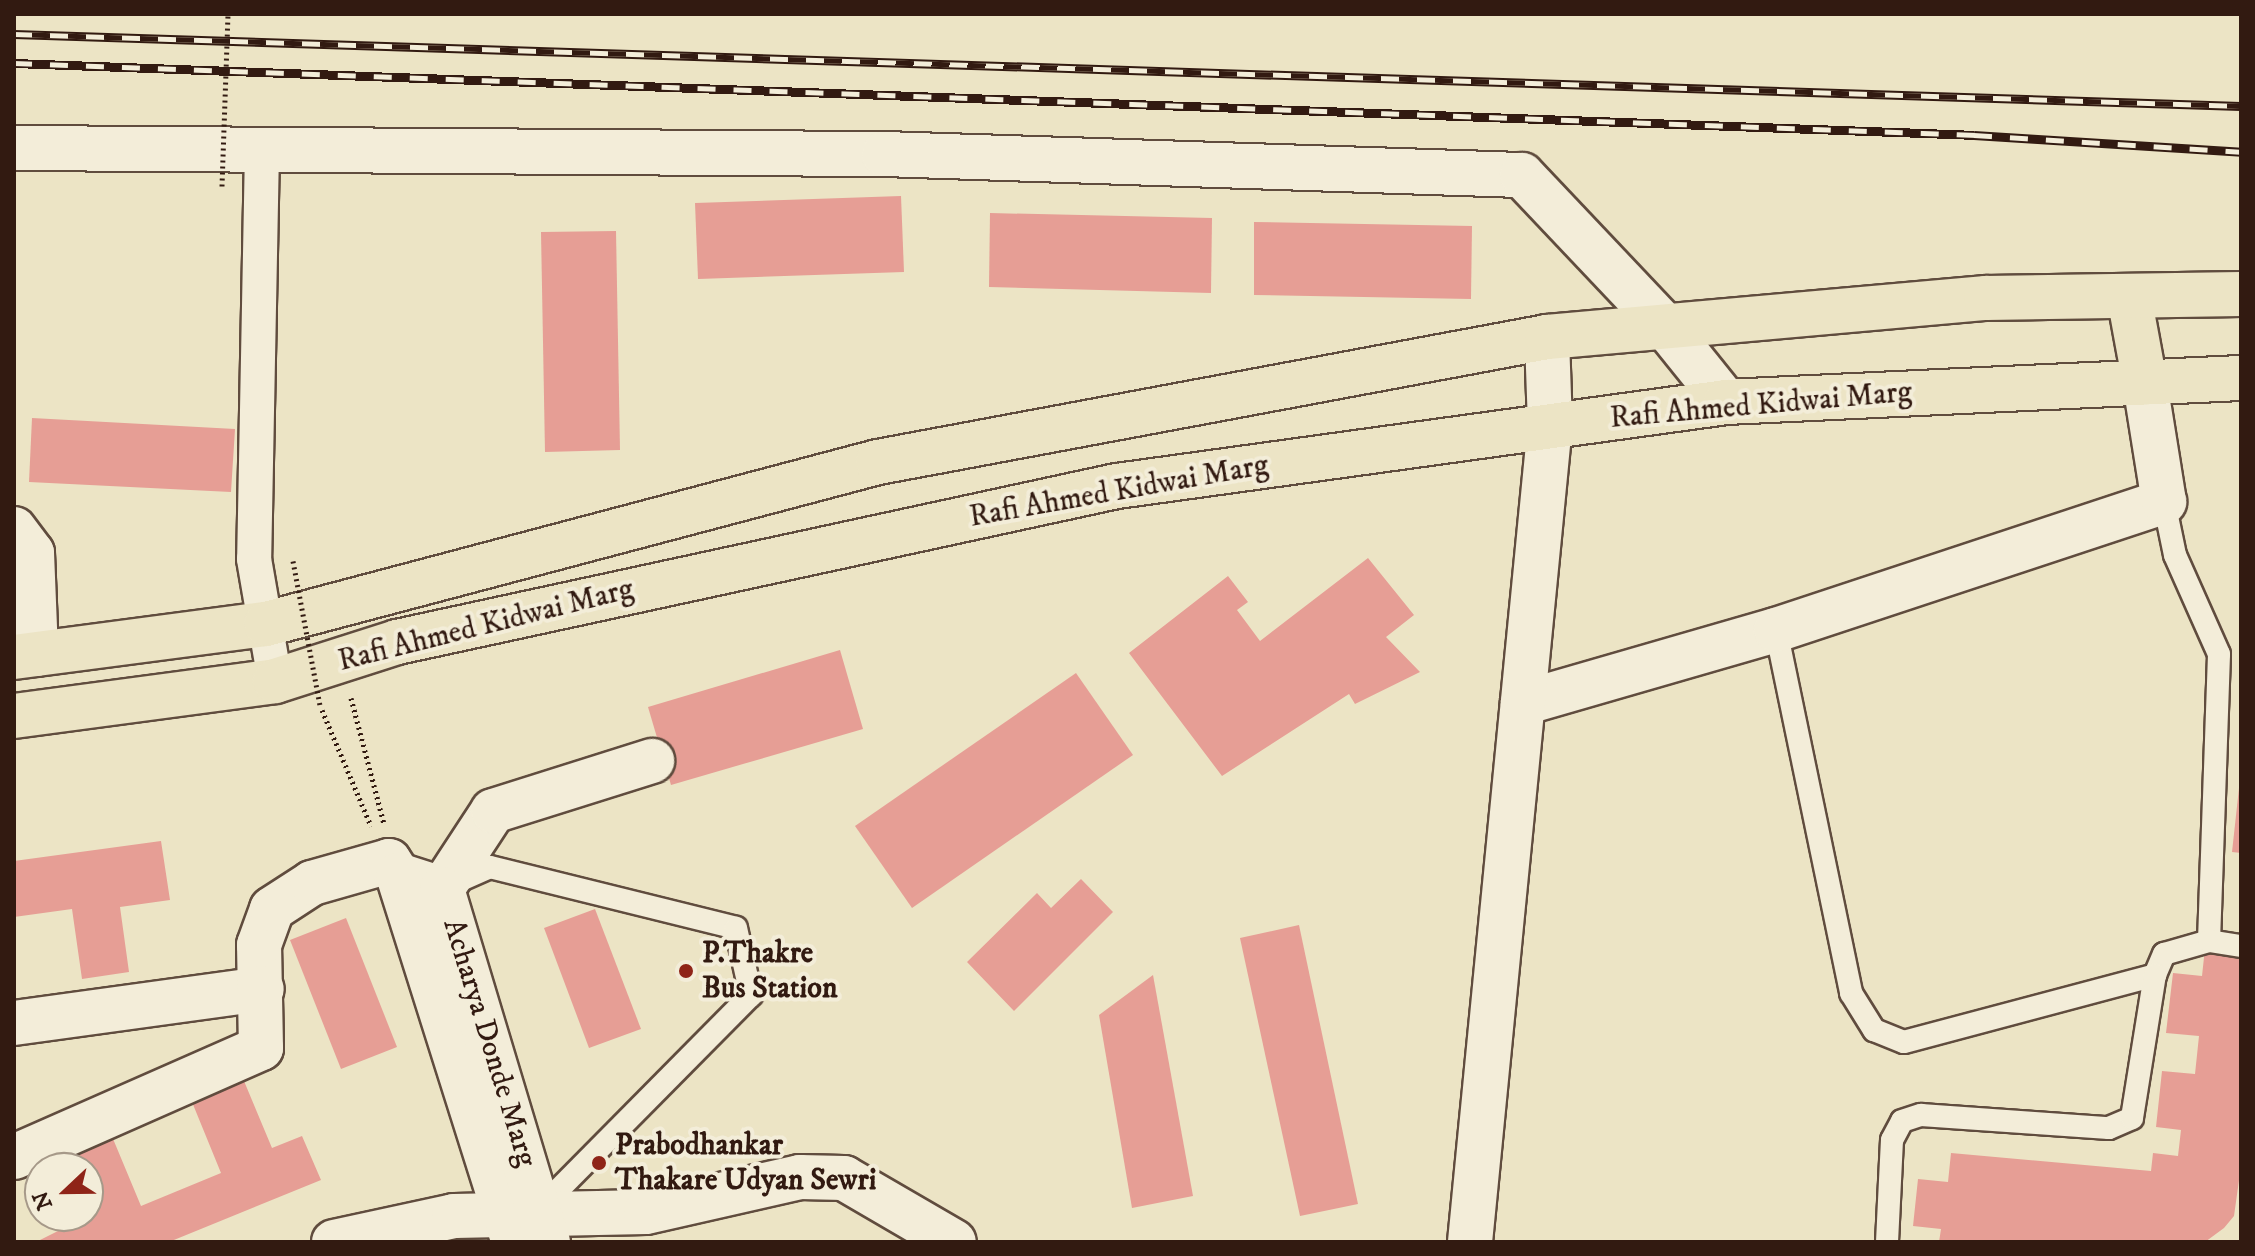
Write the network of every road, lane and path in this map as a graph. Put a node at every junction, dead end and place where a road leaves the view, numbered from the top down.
1 (228, 14) edge
2 (14, 148) edge
3 (262, 150) junction
4 (222, 186) dead end
5 (2241, 294) edge
6 (2129, 296) junction
7 (1665, 326) junction
8 (1547, 337) junction
9 (2241, 378) edge
10 (2145, 383) junction
11 (1726, 402) junction
12 (1550, 425) junction
13 (2164, 502) junction
14 (14, 529) edge
15 (293, 561) dead end
16 (266, 624) junction
17 (1776, 630) junction
18 (25, 656) edge
19 (341, 660) junction
20 (275, 681) junction
21 (1523, 703) junction
22 (14, 716) edge
23 (652, 761) dead end
24 (393, 868) junction
25 (442, 889) junction
26 (2209, 941) junction
27 (2241, 946) edge
28 (2155, 975) junction
29 (262, 989) junction
30 (14, 1023) edge
31 (14, 1157) edge
32 (526, 1227) edge
33 (334, 1242) edge
34 (954, 1242) edge
35 (1470, 1242) edge
36 (1887, 1242) edge

1 - 4 path, bridge
2 - 3 street
3 - 7 street
3 - 16 street
5 - 6 main road
6 - 7 main road
6 - 10 main road
7 - 8 main road
7 - 11 street
8 - 12 street
8 - 16 main road
9 - 10 main road, Rafi Ahmed Kidwai Marg
10 - 11 main road, Rafi Ahmed Kidwai Marg
10 - 13 street
11 - 12 main road, Rafi Ahmed Kidwai Marg
12 - 19 main road, Rafi Ahmed Kidwai Marg
12 - 21 street
13 - 17 street
13 - 26 lane
14 - 18 street
15 - 24 path, bridge
16 - 18 main road
16 - 20 street
17 - 21 street
17 - 28 lane
19 - 20 main road, Rafi Ahmed Kidwai Marg
19 - 24 path
20 - 22 main road, Rafi Ahmed Kidwai Marg
21 - 35 street
23 - 25 street
24 - 25 street, Acharya Donde Marg
24 - 29 street
24 - 32 street, Acharya Donde Marg
25 - 32 street, Acharya Donde Marg
25 - 32 lane
26 - 27 lane
26 - 28 lane
28 - 36 lane
29 - 30 street
29 - 31 street
32 - 33 street
32 - 34 street

